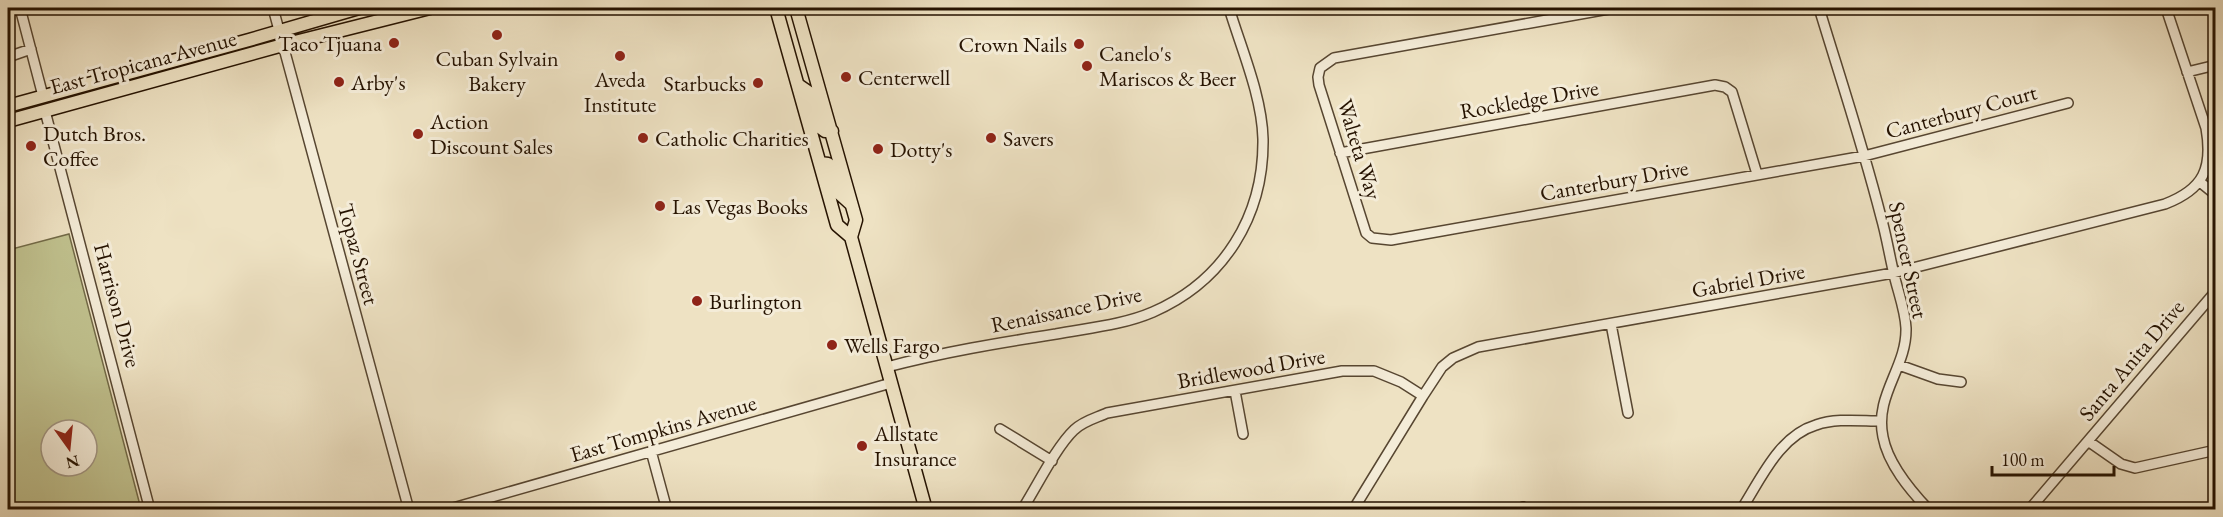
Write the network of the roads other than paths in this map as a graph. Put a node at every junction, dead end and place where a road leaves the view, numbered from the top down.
1 (20, 8) edge
2 (273, 8) edge
3 (359, 8) edge
4 (430, 8) edge
5 (776, 8) edge
6 (796, 8) edge
7 (1229, 8) edge
8 (1614, 8) edge
9 (1819, 8) edge
10 (2166, 8) edge
11 (280, 31) junction
12 (283, 45) junction
13 (31, 49) junction
14 (8, 57) edge
15 (2216, 65) edge
16 (2187, 72) junction
17 (86, 85) junction
18 (798, 85) junction
19 (44, 96) junction
20 (2068, 104) dead end
21 (8, 106) edge
22 (45, 111) junction
23 (8, 113) edge
24 (8, 121) edge
25 (831, 130) junction
26 (1340, 153) junction
27 (1864, 156) junction
28 (820, 163) junction
29 (1757, 174) junction
30 (2200, 182) junction
31 (2216, 195) edge
32 (852, 205) junction
33 (851, 237) junction
34 (1372, 238) joint
35 (1893, 273) junction
36 (2216, 291) edge
37 (1611, 324) junction
38 (1899, 365) junction
39 (887, 368) junction
40 (1961, 382) dead end
41 (891, 383) junction
42 (1235, 391) junction
43 (1423, 396) junction
44 (1628, 413) dead end
45 (1881, 421) junction
46 (1000, 429) dead end
47 (1243, 434) dead end
48 (2088, 441) junction
49 (2216, 450) edge
50 (651, 451) junction
51 (1052, 461) junction
52 (150, 510) edge
53 (409, 510) edge
54 (446, 510) edge
55 (667, 510) edge
56 (926, 510) edge
57 (1025, 510) edge
58 (1353, 510) edge
59 (1741, 510) edge
60 (1929, 510) edge
61 (2029, 510) edge

1 - 13 street
2 - 11 street, Topaz Street
3 - 11 main road, East Tropicana Avenue
4 - 12 main road, East Tropicana Avenue
5 - 18 main road
6 - 25 main road
7 - 39 street, Renaissance Drive
8 - 26 street, Walteta Way
9 - 27 street, Spencer Street
10 - 16 street
11 - 12 street, Topaz Street
11 - 17 main road, East Tropicana Avenue
12 - 22 main road, East Tropicana Avenue
12 - 53 street, Topaz Street
13 - 14 street
13 - 19 street
15 - 16 street
16 - 30 street
17 - 19 main road, East Tropicana Avenue
17 - 22 main road
18 - 25 main road
18 - 28 main road
19 - 21 main road, East Tropicana Avenue
19 - 23 main road
20 - 27 street, Canterbury Court
22 - 24 main road, East Tropicana Avenue
22 - 52 street, Harrison Drive
25 - 32 main road
26 - 29 street, Rockledge Drive
26 - 34 street, Walteta Way
27 - 29 street, Canterbury Drive
27 - 35 street, Spencer Street
28 - 32 main road
28 - 33 main road
29 - 34 street, Canterbury Drive
30 - 31 street
30 - 35 street, Gabriel Drive
32 - 33 main road
33 - 39 main road
35 - 37 street, Gabriel Drive
35 - 38 street, Spencer Street
36 - 48 street, Santa Anita Drive
37 - 43 street, Gabriel Drive
37 - 44 street
38 - 40 street
38 - 45 street, Spencer Street
39 - 41 main road
41 - 50 street, East Tompkins Avenue
41 - 56 main road
42 - 43 street, Bridlewood Drive
42 - 47 street
42 - 51 street, Bridlewood Drive
43 - 58 street, Gabriel Drive
45 - 59 street
45 - 60 street, Spencer Street
46 - 51 street
48 - 49 street
48 - 61 street, Santa Anita Drive
50 - 54 street, East Tompkins Avenue
50 - 55 street
51 - 57 street

